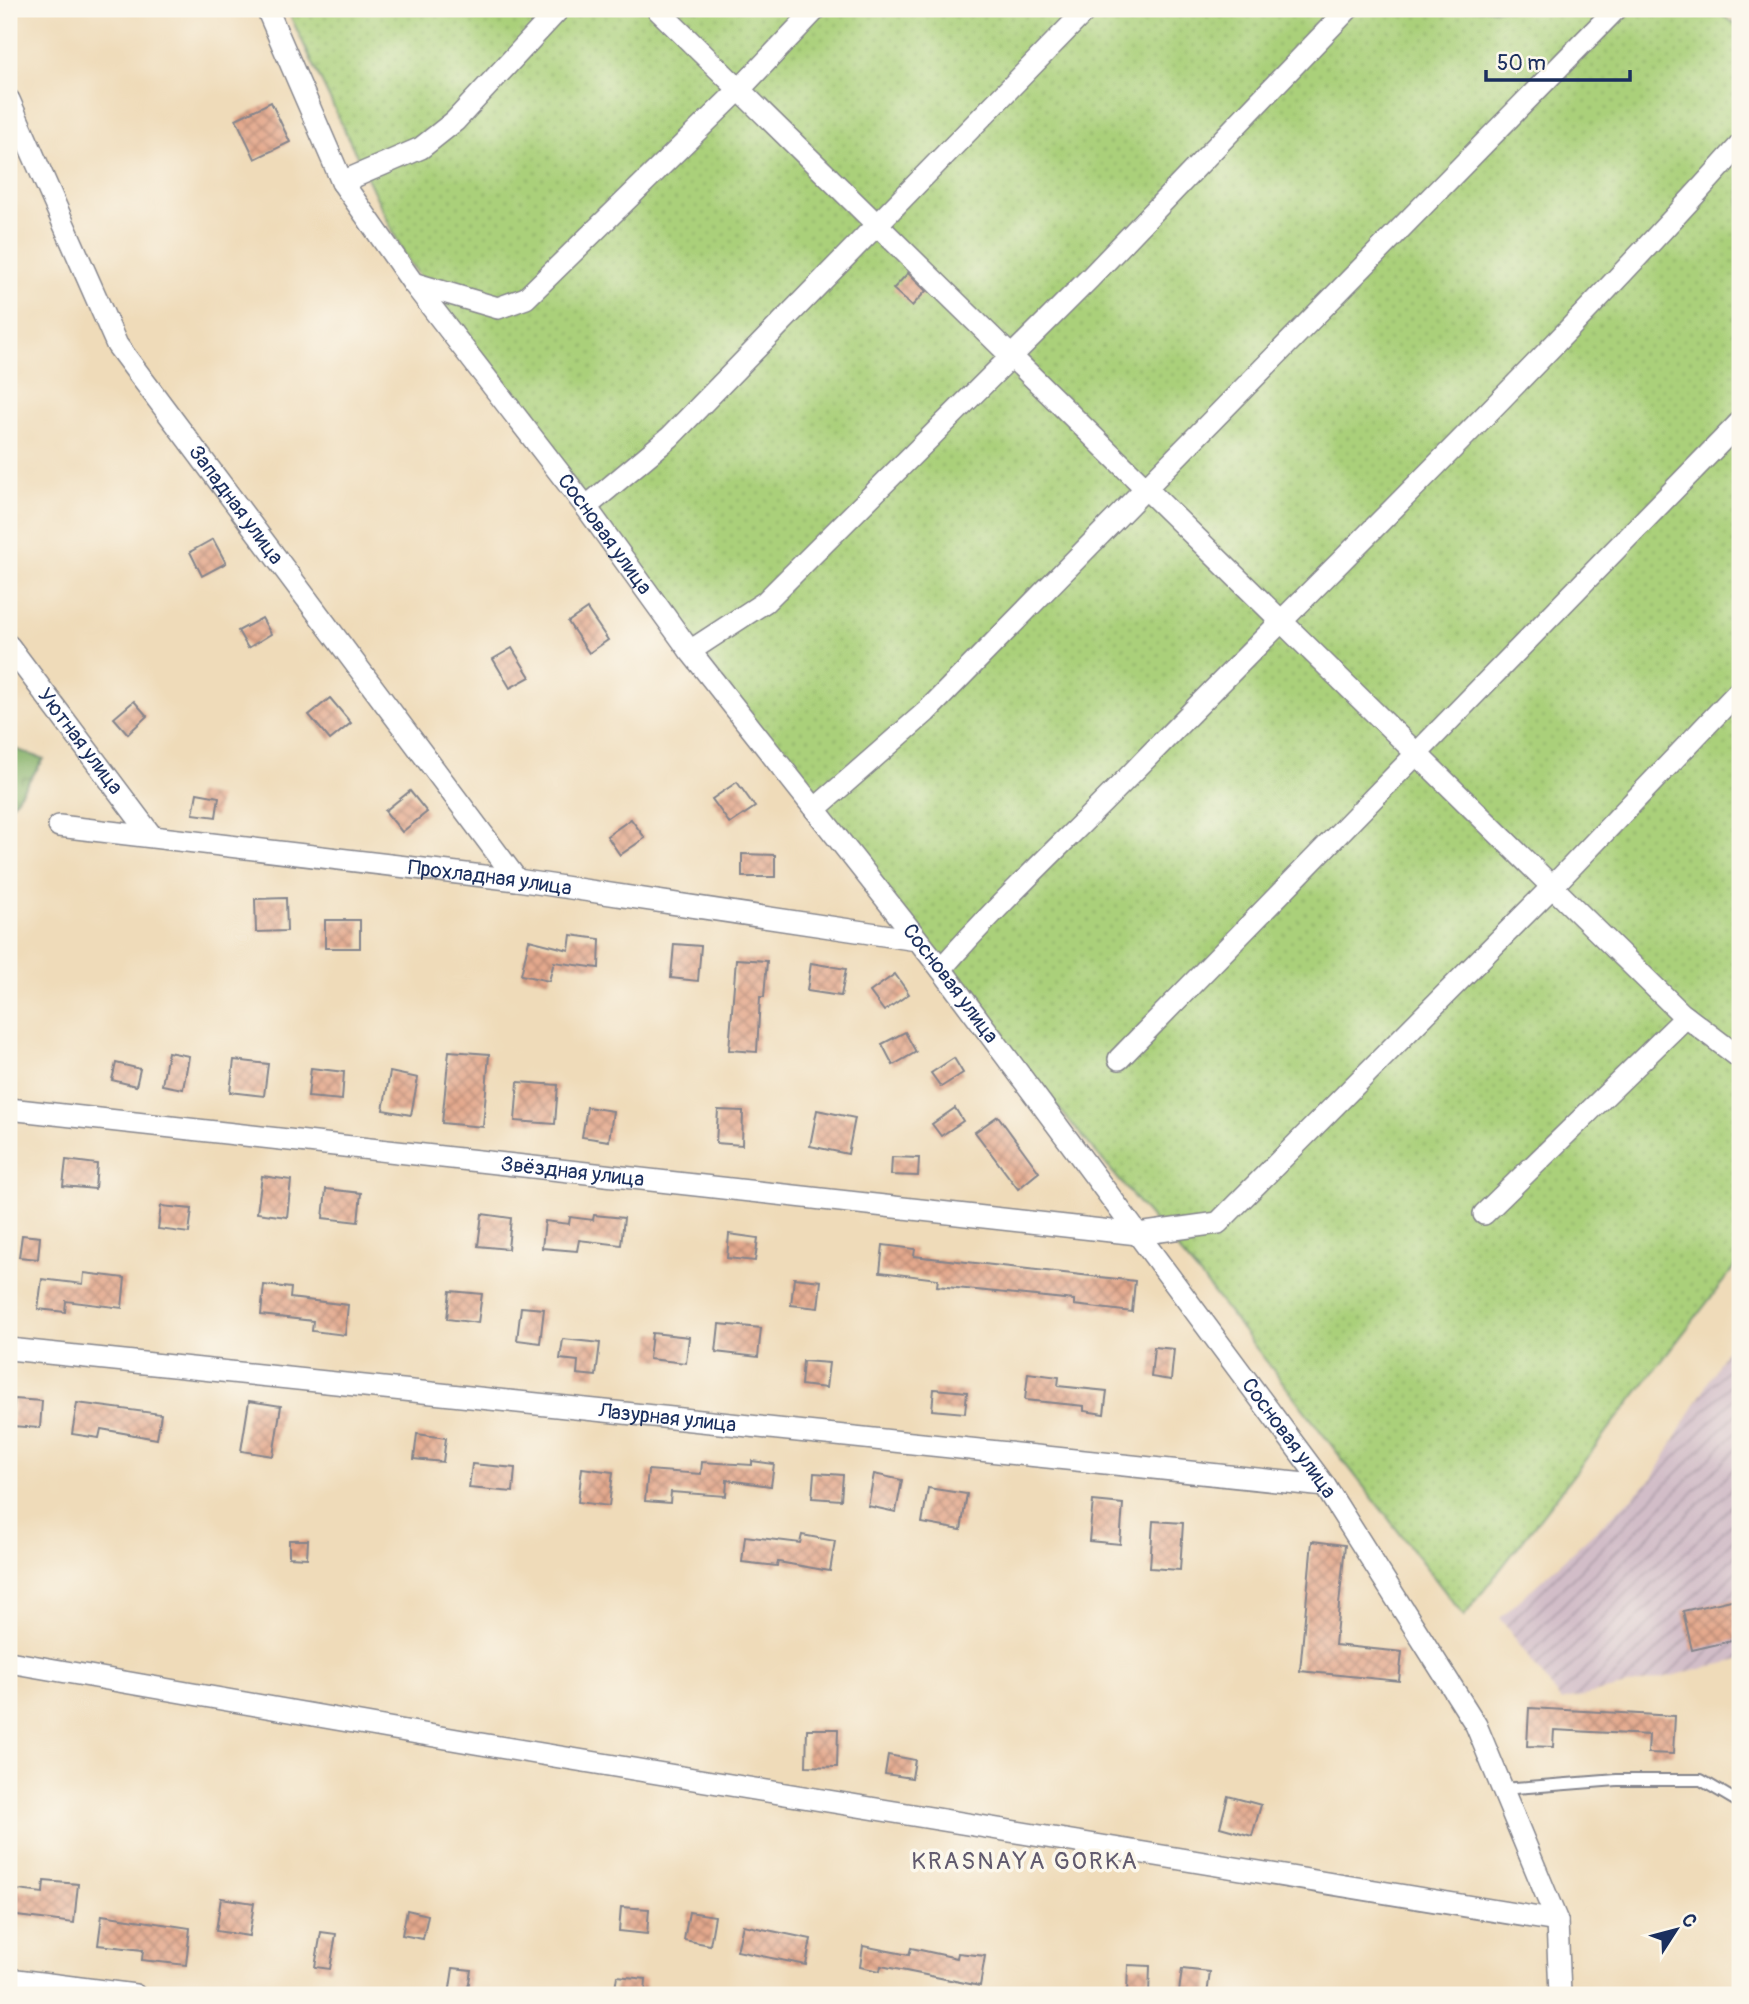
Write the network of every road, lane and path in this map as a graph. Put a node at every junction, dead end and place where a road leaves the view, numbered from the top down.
1 (267, 9) edge
2 (559, 9) edge
3 (657, 9) edge
4 (816, 9) edge
5 (1087, 9) edge
6 (1348, 9) edge
7 (1616, 9) edge
8 (740, 89) junction
9 (9, 100) edge
10 (1740, 145) edge
11 (342, 182) junction
12 (878, 224) junction
13 (413, 284) junction
14 (1011, 354) junction
15 (1740, 422) edge
16 (1146, 488) junction
17 (586, 507) junction
18 (1280, 621) junction
19 (9, 646) edge
20 (690, 650) junction
21 (1740, 690) edge
22 (1417, 755) junction
23 (815, 810) junction
24 (60, 826) dead end
25 (151, 835) junction
26 (517, 880) junction
27 (1552, 887) junction
28 (917, 940) junction
29 (941, 969) junction
30 (1686, 1017) junction
31 (1740, 1058) edge
32 (1119, 1059) dead end
33 (9, 1109) edge
34 (1484, 1214) dead end
35 (1138, 1234) junction
36 (9, 1349) edge
37 (1325, 1486) junction
38 (9, 1662) edge
39 (1502, 1789) junction
40 (1740, 1803) edge
41 (1557, 1921) junction
42 (9, 1979) edge
43 (135, 1995) edge
44 (1560, 1995) edge

1 - 11 street, Сосновая улица
2 - 11 street
3 - 8 street
4 - 8 street
5 - 12 street
6 - 14 street
7 - 16 street
8 - 12 street
8 - 13 street
9 - 26 street, Западная улица
10 - 18 street
11 - 13 street, Сосновая улица
12 - 14 street
12 - 17 street
13 - 17 street, Сосновая улица
14 - 16 street
14 - 20 street
15 - 22 street
16 - 18 street
16 - 23 street
17 - 20 street, Сосновая улица
18 - 22 street
18 - 29 street
19 - 25 street, Уютная улица
20 - 23 street, Сосновая улица
21 - 27 street, Звёздная улица
22 - 27 street
22 - 32 street
23 - 28 street, Сосновая улица
24 - 25 street, Прохладная улица
25 - 26 street, Прохладная улица
26 - 28 street, Прохладная улица
27 - 30 street
27 - 35 street, Звёздная улица
28 - 29 street, Сосновая улица
29 - 35 street, Сосновая улица
30 - 31 street
30 - 34 street
33 - 35 street, Звёздная улица
35 - 37 street, Сосновая улица
36 - 37 street, Лазурная улица
37 - 39 street, Сосновая улица
38 - 41 street
39 - 40 lane
39 - 41 street, Сосновая улица
41 - 44 street, Сосновая улица
42 - 43 street

